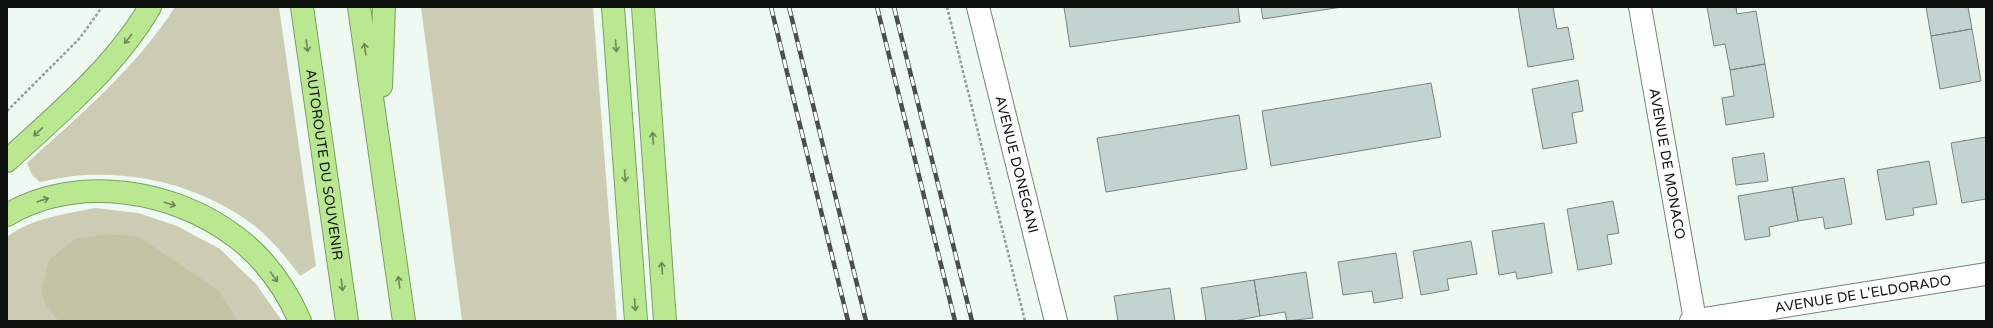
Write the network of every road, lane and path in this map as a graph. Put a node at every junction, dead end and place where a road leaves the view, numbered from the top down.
1 (102, 7) edge
2 (150, 7) edge
3 (302, 7) edge
4 (359, 7) edge
5 (384, 7) edge
6 (613, 7) edge
7 (643, 7) edge
8 (947, 7) edge
9 (978, 7) edge
10 (1640, 7) edge
11 (7, 111) edge
12 (378, 143) junction
13 (7, 161) edge
14 (7, 215) edge
15 (1986, 274) edge
16 (300, 321) edge
17 (347, 321) edge
18 (404, 321) edge
19 (636, 321) edge
20 (665, 321) edge
21 (1025, 321) edge
22 (1056, 321) edge
23 (1693, 321) edge

1 - 11 path
2 -> 13 highway
3 -> 17 highway, AUTOROUTE DU SOUVENIR
12 -> 4 highway
5 - 12 highway
6 -> 19 highway
20 -> 7 highway
8 - 21 path
9 - 22 street, AVENUE DONEGANI
10 - 23 street, AVENUE DE MONACO
18 -> 12 highway
14 -> 16 highway
15 - 23 street, AVENUE DE L'ELDORADO

